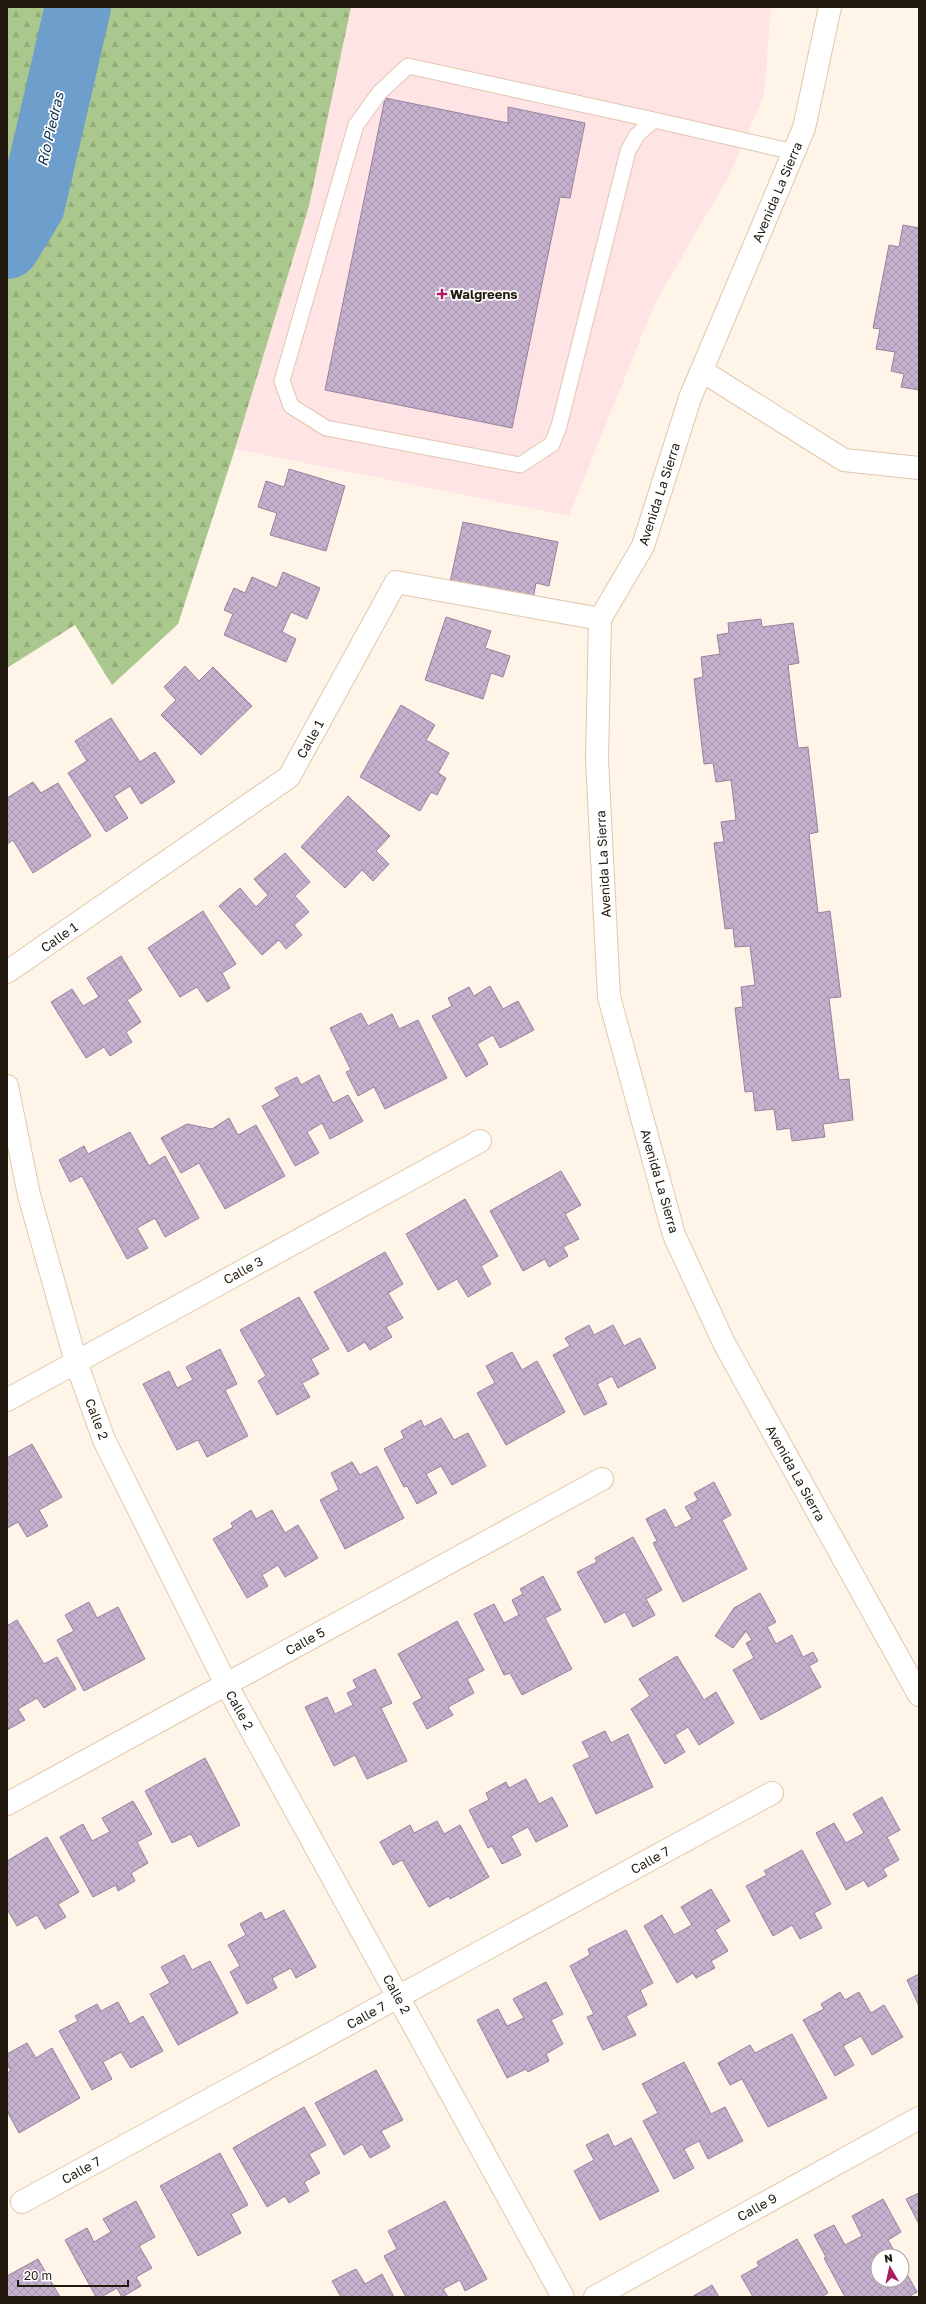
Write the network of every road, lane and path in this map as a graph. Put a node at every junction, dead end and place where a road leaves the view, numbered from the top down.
1 (830, 7) edge
2 (654, 120) junction
3 (794, 152) junction
4 (702, 371) junction
5 (919, 468) edge
6 (600, 619) junction
7 (7, 972) edge
8 (7, 1086) edge
9 (480, 1141) dead end
10 (76, 1362) junction
11 (7, 1400) edge
12 (602, 1479) dead end
13 (226, 1684) junction
14 (919, 1695) edge
15 (772, 1793) dead end
16 (7, 1804) edge
17 (399, 1997) junction
18 (919, 2118) edge
19 (22, 2202) dead end
20 (563, 2297) edge
21 (596, 2297) edge

1 - 3 street, Avenida La Sierra
2 - 2 lane
2 - 3 lane
3 - 4 street, Avenida La Sierra
4 - 5 street
4 - 6 street, Avenida La Sierra
6 - 7 street, Calle 1
6 - 14 street, Avenida La Sierra
8 - 10 street, Calle 2
9 - 10 street, Calle 3
10 - 11 street, Calle 3
10 - 13 street, Calle 2
12 - 13 street, Calle 5
13 - 16 street, Calle 5
13 - 17 street, Calle 2
15 - 17 street, Calle 7
17 - 19 street, Calle 7
17 - 20 street, Calle 2
18 - 21 street, Calle 9

